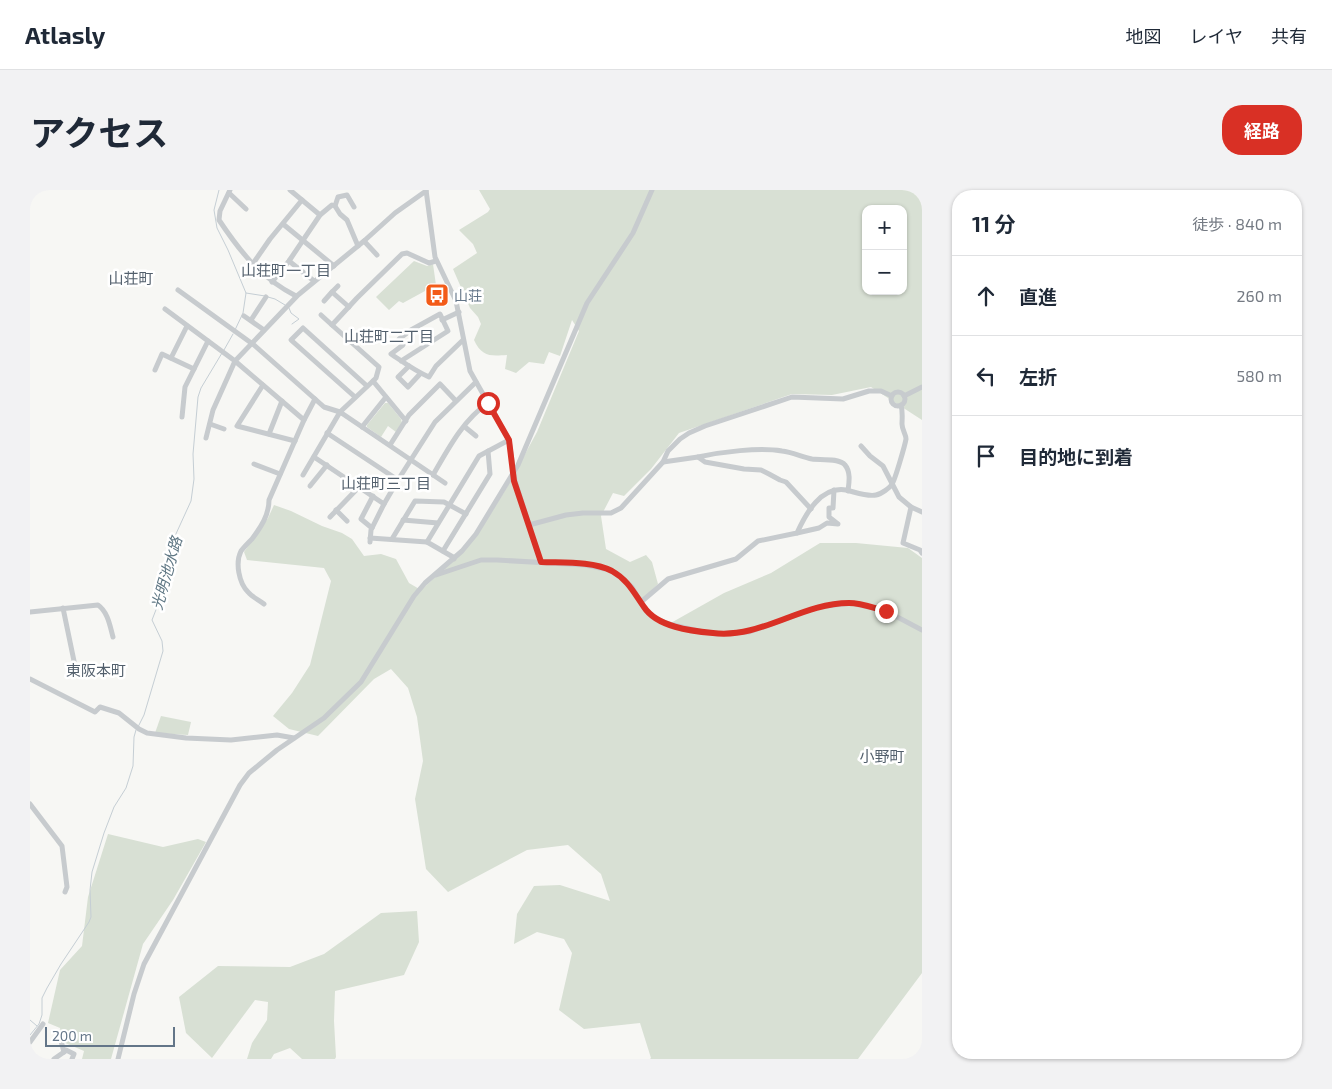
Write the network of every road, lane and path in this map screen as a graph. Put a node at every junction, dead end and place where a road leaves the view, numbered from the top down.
1 (290, 190) edge
2 (652, 190) edge
3 (230, 191) edge
4 (426, 191) edge
5 (302, 200) junction
6 (335, 206) junction
7 (354, 207) dead end
8 (243, 208) dead end
9 (320, 215) junction
10 (283, 224) junction
11 (303, 241) junction
12 (364, 241) junction
13 (358, 246) junction
14 (377, 255) dead end
15 (289, 261) junction
16 (436, 261) junction
17 (252, 265) junction
18 (334, 266) junction
19 (314, 281) junction
20 (272, 282) junction
21 (338, 286) dead end
22 (178, 290) dead end
23 (332, 292) junction
24 (296, 296) junction
25 (266, 298) dead end
26 (324, 300) dead end
27 (349, 307) junction
28 (164, 309) dead end
29 (459, 312) junction
30 (321, 315) dead end
31 (244, 316) dead end
32 (251, 320) junction
33 (442, 320) junction
34 (332, 325) junction
35 (186, 326) junction
36 (264, 330) junction
37 (463, 340) junction
38 (208, 341) junction
39 (251, 344) junction
40 (171, 358) junction
41 (235, 361) junction
42 (401, 361) junction
43 (410, 366) junction
44 (194, 369) junction
45 (155, 370) dead end
46 (420, 374) junction
47 (373, 381) junction
48 (476, 382) junction
49 (263, 385) junction
50 (368, 386) junction
51 (922, 387) edge
52 (892, 396) junction
53 (904, 396) junction
54 (355, 397) junction
55 (386, 397) junction
56 (315, 399) junction
57 (282, 401) junction
58 (456, 401) junction
59 (488, 403) junction
60 (901, 405) junction
61 (340, 412) junction
62 (182, 417) dead end
63 (304, 420) junction
64 (406, 420) junction
65 (210, 424) junction
66 (362, 427) junction
67 (464, 427) junction
68 (224, 429) dead end
69 (327, 433) junction
70 (269, 434) junction
71 (476, 436) dead end
72 (206, 438) dead end
73 (509, 440) junction
74 (294, 441) junction
75 (390, 445) junction
76 (861, 446) dead end
77 (488, 451) junction
78 (314, 457) junction
79 (698, 457) junction
80 (411, 459) junction
81 (663, 462) junction
82 (254, 464) dead end
83 (326, 465) junction
84 (280, 474) junction
85 (303, 474) dead end
86 (513, 474) junction
87 (433, 475) junction
88 (398, 480) junction
89 (445, 483) dead end
90 (893, 483) junction
91 (310, 486) dead end
92 (358, 487) junction
93 (834, 490) junction
94 (848, 491) junction
95 (373, 496) junction
96 (384, 504) junction
97 (450, 504) junction
98 (910, 507) junction
99 (811, 509) junction
100 (336, 510) junction
101 (922, 512) edge
102 (466, 514) junction
103 (330, 517) dead end
104 (403, 520) junction
105 (347, 521) dead end
106 (438, 523) junction
107 (529, 525) junction
108 (372, 528) junction
109 (798, 533) junction
110 (392, 539) junction
111 (428, 542) junction
112 (443, 551) junction
113 (922, 553) edge
114 (454, 559) junction
115 (541, 562) junction
116 (435, 576) junction
117 (641, 602) junction
118 (264, 604) dead end
119 (63, 608) junction
120 (30, 612) edge
121 (922, 630) edge
122 (113, 637) dead end
123 (74, 661) dead end
124 (30, 679) edge
125 (294, 738) junction
126 (30, 804) edge
127 (65, 892) dead end
128 (43, 1024) dead end
129 (33, 1040) edge
130 (59, 1040) dead end
131 (64, 1052) junction
132 (54, 1059) edge
133 (72, 1059) edge
134 (118, 1059) edge

1 - 5 street
2 - 86 street
3 - 8 street
3 - 17 street
4 - 12 street
4 - 16 street
5 - 9 street
5 - 10 street
6 - 7 street
6 - 9 street
6 - 13 street
9 - 11 street
10 - 11 street
10 - 17 street
11 - 15 street
11 - 18 street
12 - 13 street
12 - 14 street
13 - 18 street
15 - 19 street
15 - 20 street
16 - 27 street
16 - 29 street
17 - 20 street
18 - 19 street
19 - 24 street
20 - 24 street
21 - 23 street
22 - 39 street
23 - 26 street
23 - 27 street
24 - 36 street
25 - 32 street
27 - 34 street
28 - 35 street
29 - 33 street
29 - 37 street
30 - 34 street
31 - 32 street
32 - 36 street
33 - 42 street
33 - 42 street
34 - 47 street
35 - 38 street
35 - 40 street
36 - 39 street
37 - 46 street
37 - 48 street
38 - 41 street
38 - 44 street
39 - 41 street
39 - 56 street
40 - 44 street
40 - 45 street
41 - 49 street
41 - 65 street
42 - 43 street
43 - 46 street
43 - 46 street
44 - 62 street
47 - 50 street
47 - 55 street
48 - 58 street
48 - 59 street
49 - 57 street
49 - 70 street
50 - 54 street
50 - 54 street
51 - 53 street
52 - 53 street
52 - 60 street
52 - 81 street
53 - 60 street
54 - 61 street
55 - 64 street
55 - 66 street
56 - 61 street
56 - 63 street
57 - 63 street
57 - 70 street
58 - 64 street
58 - 80 street
59 - 67 street
59 - 73 street
60 - 90 street
61 - 66 street
61 - 69 street
63 - 74 street
64 - 75 street
65 - 68 street
65 - 72 street
66 - 75 street
67 - 71 street
67 - 87 street
69 - 78 street
69 - 88 street
70 - 74 street
73 - 77 street
73 - 86 street
74 - 84 street
75 - 80 street
76 - 90 street
77 - 97 street
77 - 102 street
78 - 83 street
78 - 85 street
79 - 81 street
79 - 94 street
79 - 99 street
80 - 87 street
80 - 88 street
81 - 107 street
82 - 84 street
83 - 91 street
83 - 92 street
84 - 118 street
86 - 107 street
86 - 114 street
87 - 89 street
88 - 96 street
90 - 94 street
90 - 98 street
92 - 95 street
92 - 100 street
93 - 94 street
93 - 99 street
93 - 109 street
95 - 96 street
95 - 108 street
96 - 108 street
97 - 102 street
97 - 104 street
97 - 106 street
98 - 101 street
98 - 113 street
99 - 109 street
100 - 103 street
100 - 105 street
102 - 112 street
104 - 106 street
104 - 110 street
106 - 111 street
107 - 115 street
108 - 110 street
109 - 117 street
110 - 111 street
111 - 112 street
112 - 114 street
114 - 116 street
115 - 116 street
115 - 117 street
116 - 125 street
117 - 121 street
119 - 120 street
119 - 122 street
119 - 123 street
124 - 125 street
125 - 134 street
126 - 127 street
128 - 129 street
130 - 131 street
131 - 132 street
131 - 133 street

